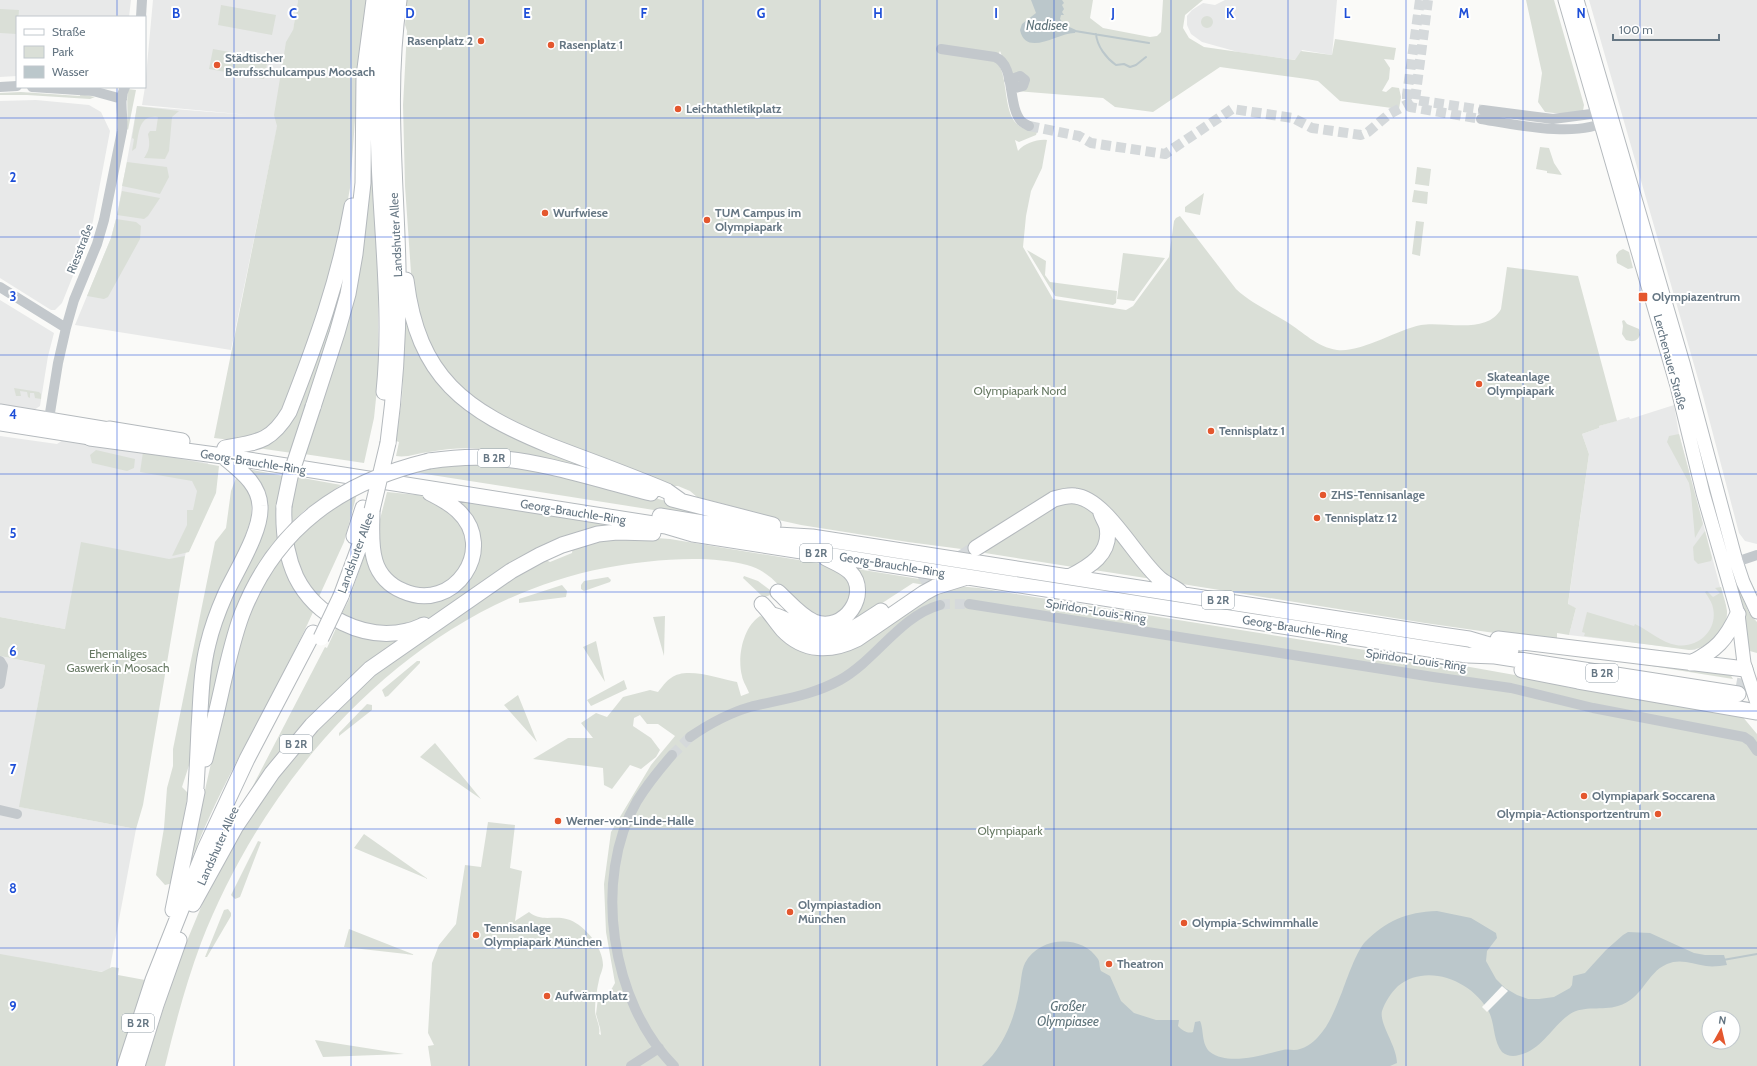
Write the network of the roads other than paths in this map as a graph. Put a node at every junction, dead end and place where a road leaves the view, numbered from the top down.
1 (142, 0) edge
2 (374, 0) edge
3 (385, 0) edge
4 (399, 0) edge
5 (1565, 0) edge
6 (1577, 0) edge
7 (141, 16) edge
8 (941, 49) dead end
9 (16, 86) edge
10 (0, 87) edge
11 (47, 88) edge
12 (125, 88) edge
13 (122, 99) junction
14 (1542, 117) junction
15 (363, 119) junction
16 (1604, 119) junction
17 (1029, 126) tunnel mouth
18 (1532, 128) junction
19 (395, 222) junction
20 (0, 287) edge
21 (66, 328) junction
22 (0, 412) edge
23 (0, 424) edge
24 (48, 426) junction
25 (109, 429) joint
26 (90, 438) joint
27 (383, 442) junction
28 (224, 452) junction
29 (423, 488) junction
30 (681, 501) junction
31 (368, 509) junction
32 (1100, 510) junction
33 (693, 534) junction
34 (812, 536) junction
35 (976, 548) tunnel mouth
36 (820, 554) junction
37 (1757, 555) edge
38 (1736, 561) junction
39 (1724, 566) junction
40 (968, 577) junction
41 (1069, 577) junction
42 (922, 584) tunnel mouth
43 (1185, 595) junction
44 (969, 604) tunnel mouth
45 (940, 605) tunnel mouth
46 (1757, 612) edge
47 (1738, 614) junction
48 (440, 619) junction
49 (801, 628) junction
50 (317, 636) junction
51 (1469, 639) junction
52 (1467, 656) junction
53 (0, 661) edge
54 (1691, 663) junction
55 (1751, 670) edge
56 (0, 684) edge
57 (1756, 693) edge
58 (1757, 712) edge
59 (690, 737) tunnel mouth
60 (1757, 751) edge
61 (672, 755) tunnel mouth
62 (195, 801) junction
63 (0, 810) edge
64 (17, 814) dead end
65 (193, 904) junction
66 (153, 980) junction
67 (659, 1048) junction
68 (125, 1066) edge
69 (137, 1066) edge
70 (631, 1066) edge
71 (674, 1066) edge

1 - 7 street
2 - 15 highway
3 - 27 highway, Landshuter Allee
4 - 19 highway, Landshuter Allee
5 - 16 main road, Lerchenauer Straße
6 - 16 main road, Lerchenauer Straße
8 - 17 street
9 - 10 street
11 - 13 street
12 - 13 street, Riesstraße
13 - 21 street, Riesstraße
14 - 16 street
14 - 18 street
14 - 18 street
15 - 28 highway
15 - 48 highway, bridge
16 - 18 street
16 - 38 main road, Lerchenauer Straße
16 - 39 main road, Lerchenauer Straße
19 - 27 highway, Landshuter Allee
19 - 30 highway
20 - 21 street
21 - 24 street, Riesstraße
22 - 24 main road, Georg-Brauchle-Ring
23 - 24 main road, Georg-Brauchle-Ring
24 - 25 main road, Georg-Brauchle-Ring
24 - 26 main road, Georg-Brauchle-Ring
25 - 28 highway, Georg-Brauchle-Ring
26 - 28 highway, Georg-Brauchle-Ring
27 - 31 highway, Landshuter Allee, bridge
28 - 29 highway, Georg-Brauchle-Ring
28 - 34 highway, Georg-Brauchle-Ring
28 - 62 highway
29 - 31 highway
29 - 33 highway, Georg-Brauchle-Ring
30 - 34 highway, B 2R
30 - 62 highway, Landshuter Allee / B 2R, bridge
31 - 50 highway, Landshuter Allee, bridge
32 - 35 highway
32 - 41 highway
32 - 43 highway
33 - 36 highway, Georg-Brauchle-Ring / B 2R
33 - 48 highway, B 2R
34 - 41 highway, Georg-Brauchle-Ring / B 2R
36 - 40 highway, Georg-Brauchle-Ring / B 2R
36 - 49 highway
37 - 38 street
38 - 39 street
38 - 46 main road, Lerchenauer Straße
39 - 47 main road, Lerchenauer Straße
40 - 49 highway
40 - 52 highway, Georg-Brauchle-Ring / B 2R
41 - 43 highway, Georg-Brauchle-Ring / B 2R
42 - 49 highway
43 - 51 highway, Georg-Brauchle-Ring / B 2R
44 - 60 street, Spiridon-Louis-Ring
45 - 59 street
47 - 54 highway
47 - 55 main road, Lerchenauer Straße
48 - 65 highway, B 2R
50 - 65 highway, Landshuter Allee
50 - 66 highway, Landshuter Allee
51 - 52 highway, Georg-Brauchle-Ring / B 2R
51 - 54 highway
52 - 58 highway
53 - 56 street
54 - 55 highway
55 - 57 main road, Lerchenauer Straße
61 - 67 street
62 - 66 highway, Landshuter Allee / B 2R
63 - 64 street
65 - 69 highway, Landshuter Allee / B 2R
66 - 68 highway, Landshuter Allee / B 2R
67 - 70 street
67 - 71 street

